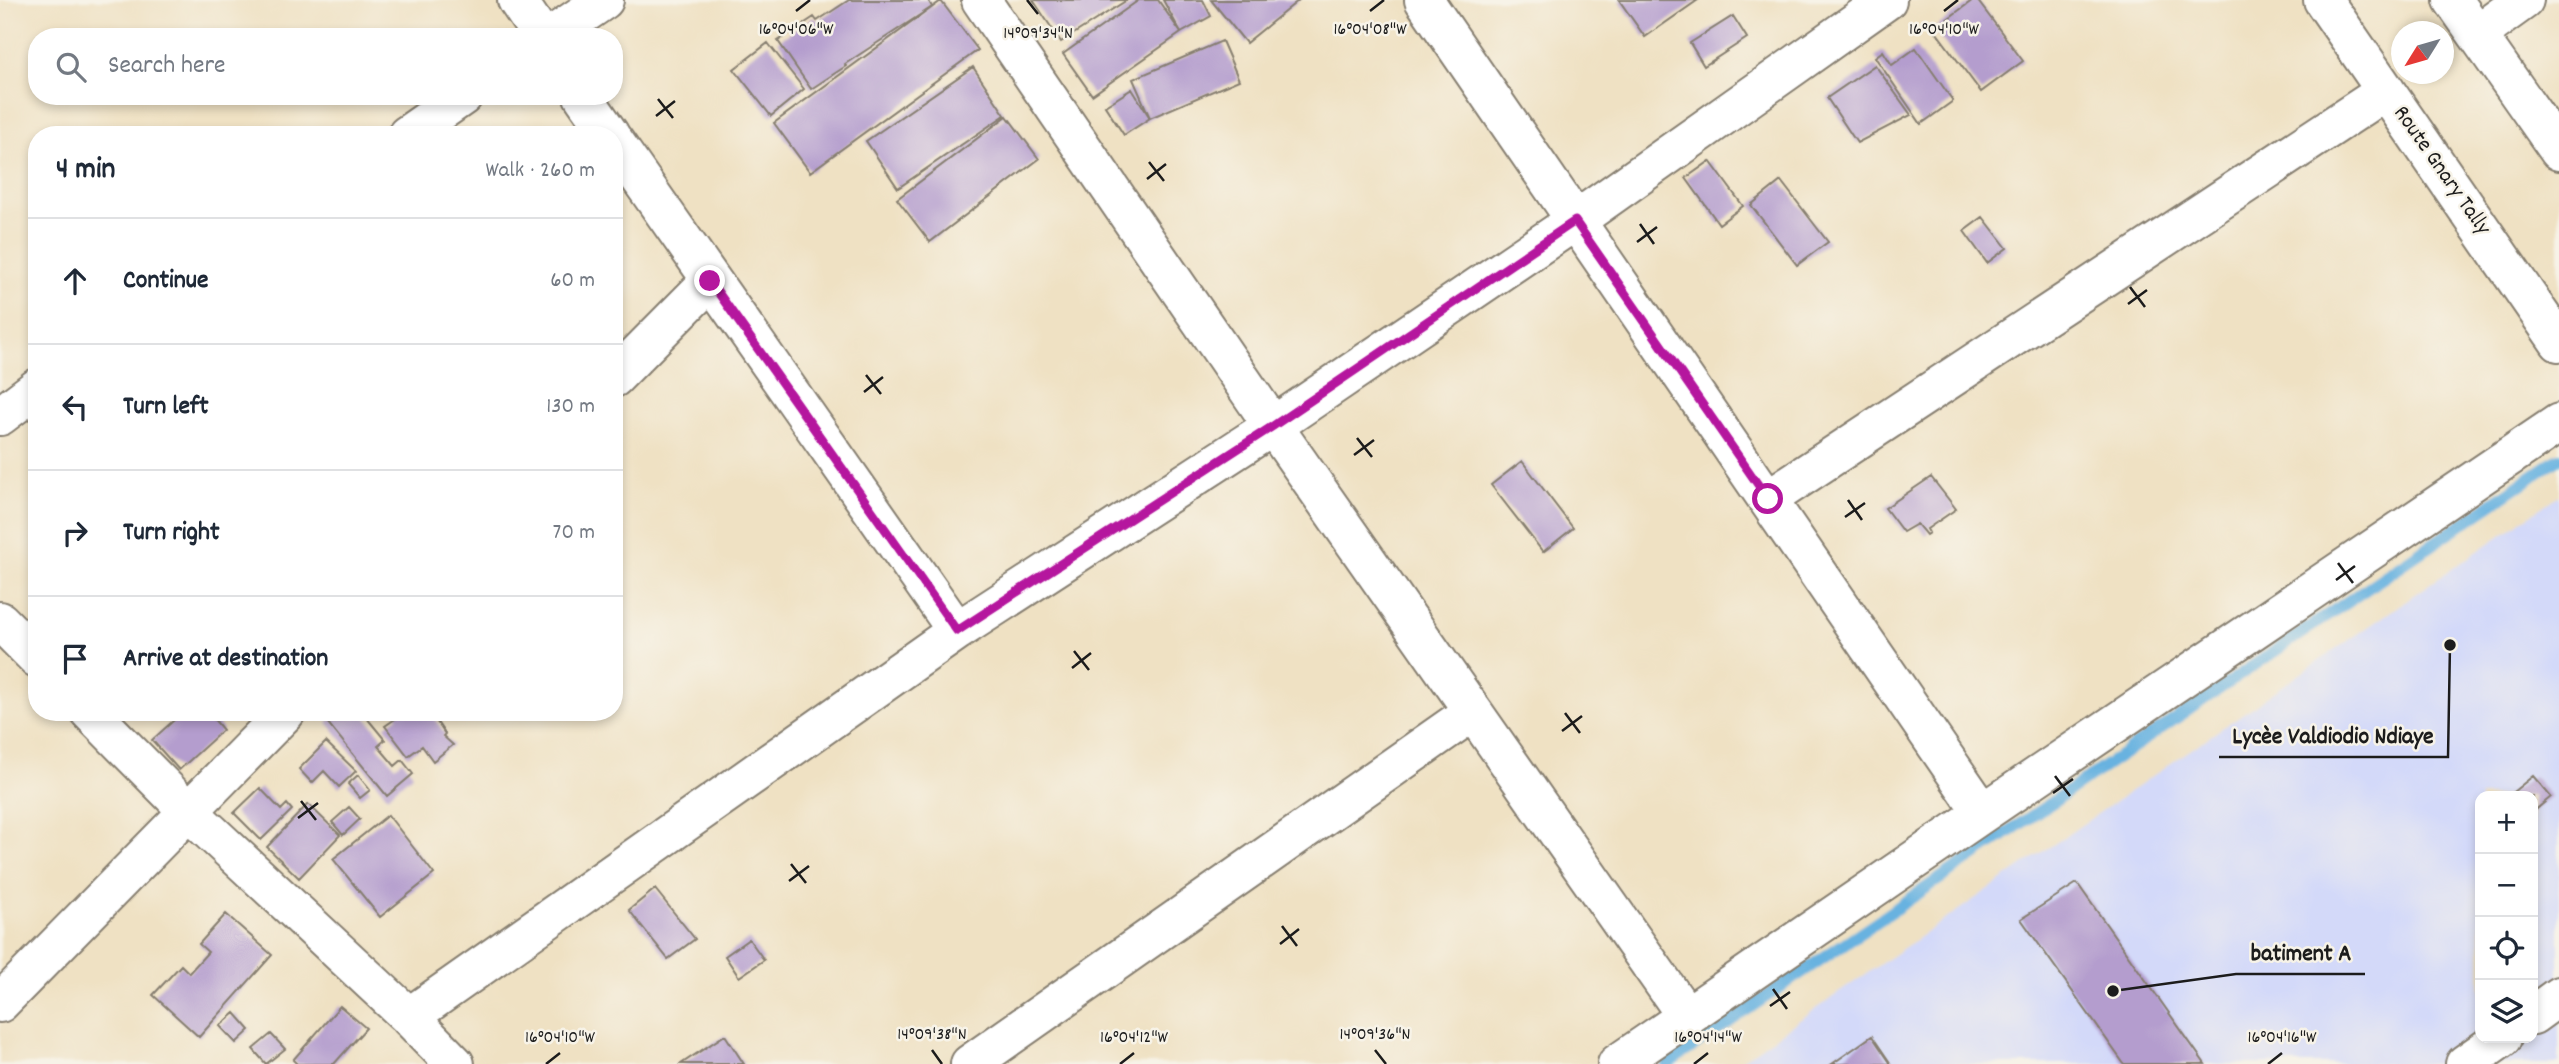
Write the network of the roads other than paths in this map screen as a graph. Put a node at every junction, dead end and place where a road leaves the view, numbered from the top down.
1 (517, 0) edge
2 (604, 0) edge
3 (981, 0) edge
4 (1424, 0) edge
5 (1887, 0) edge
6 (2323, 0) edge
7 (2453, 0) edge
8 (2524, 0) edge
9 (536, 28) edge
10 (563, 28) edge
11 (2477, 34) junction
12 (2386, 91) junction
13 (450, 105) edge
14 (589, 105) edge
15 (420, 126) edge
16 (604, 126) edge
17 (2559, 151) edge
18 (623, 154) edge
19 (1575, 221) junction
20 (710, 281) junction
21 (2559, 342) edge
22 (623, 369) edge
23 (2559, 424) edge
24 (1273, 426) junction
25 (1768, 499) junction
26 (0, 621) edge
27 (957, 631) junction
28 (28, 649) edge
29 (1472, 712) junction
30 (99, 721) edge
31 (277, 721) edge
32 (189, 812) junction
33 (1983, 813) junction
34 (2559, 996) edge
35 (0, 1003) edge
36 (2538, 1012) edge
37 (409, 1017) junction
38 (1687, 1017) junction
39 (2504, 1048) edge
40 (455, 1064) edge
41 (970, 1064) edge
42 (1617, 1064) edge
43 (2465, 1064) edge

1 - 9 street
2 - 10 street
3 - 24 street
4 - 19 street
5 - 19 street
6 - 12 street, Route Gnary Tally
7 - 11 street
8 - 11 street
11 - 17 street
12 - 21 street, Route Gnary Tally
12 - 25 street
13 - 15 street
14 - 16 street
18 - 20 street
19 - 24 street
19 - 25 street
20 - 22 street
20 - 27 street
23 - 33 street
24 - 27 street
24 - 29 street
25 - 33 street
26 - 28 street
27 - 37 street
29 - 38 street
29 - 41 street
30 - 32 street
31 - 32 street
32 - 35 street
32 - 37 street
33 - 38 street
34 - 36 street
37 - 40 street
38 - 42 street
39 - 43 street

